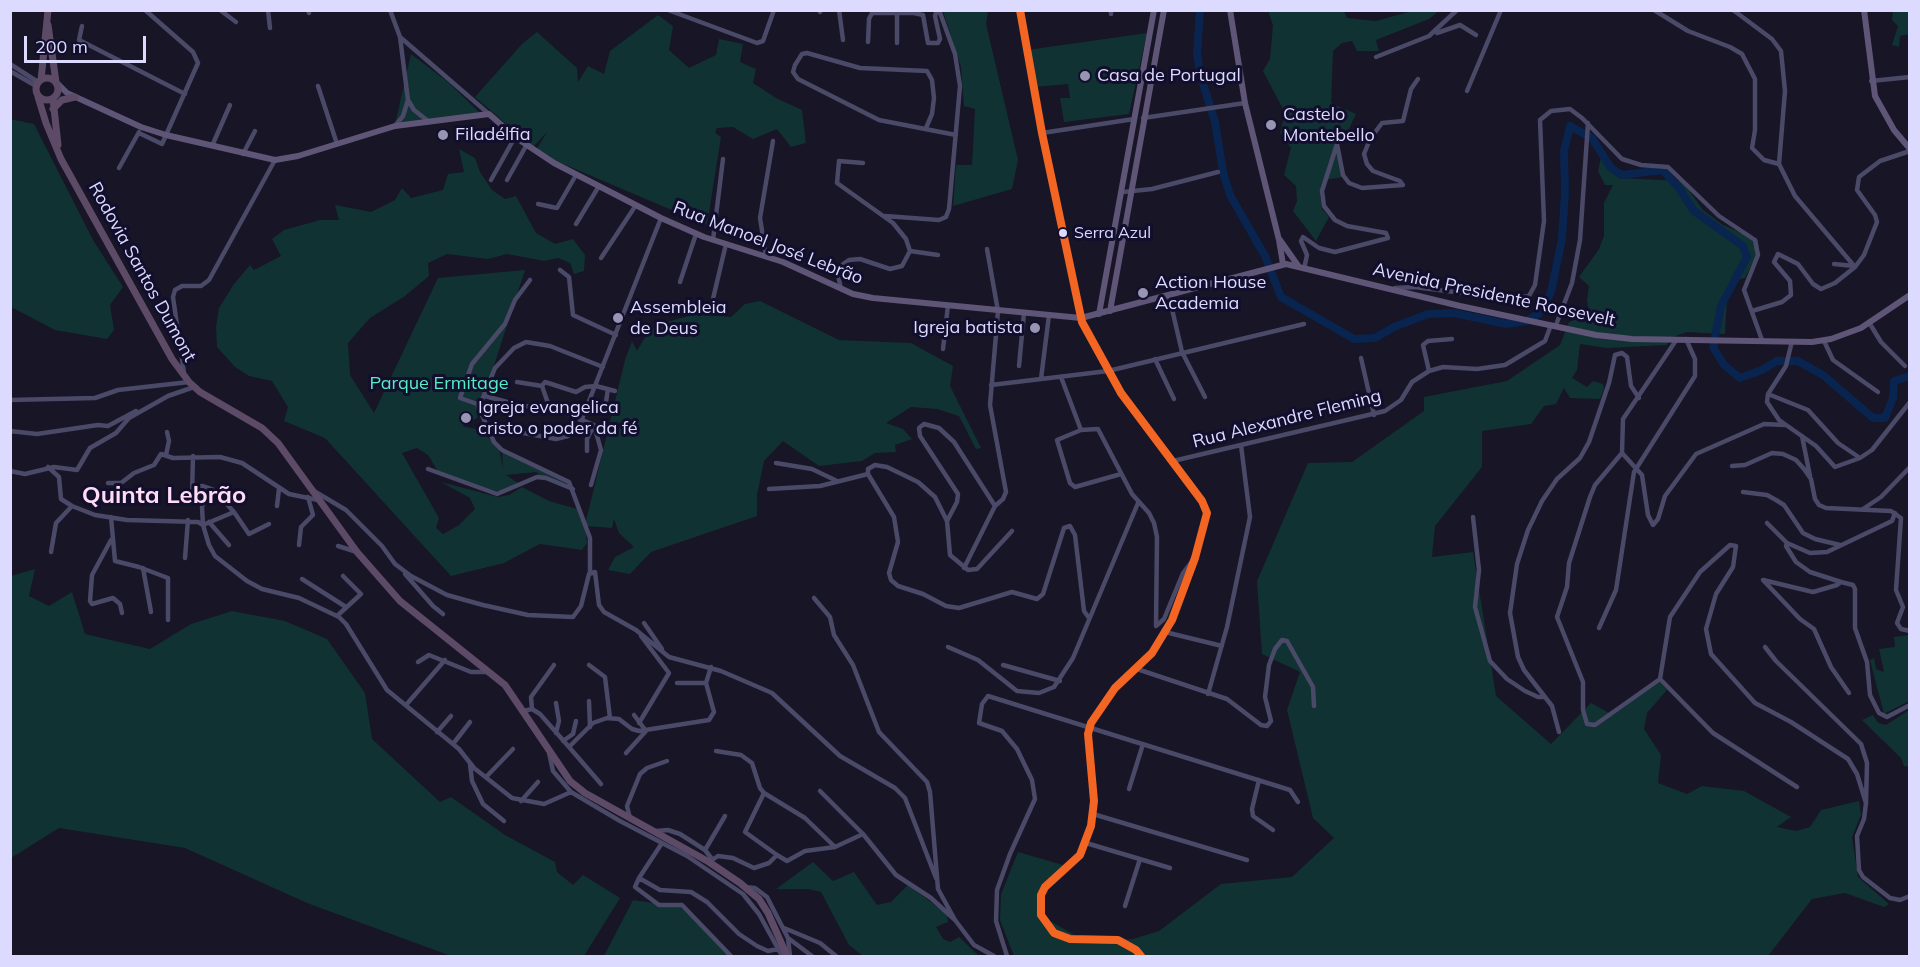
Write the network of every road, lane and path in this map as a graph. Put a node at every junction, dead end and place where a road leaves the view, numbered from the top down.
1 (144, 10) edge
2 (220, 10) edge
3 (268, 10) edge
4 (390, 10) edge
5 (668, 10) edge
6 (774, 10) edge
7 (839, 10) edge
8 (1020, 10) edge
9 (1154, 10) edge
10 (1164, 10) edge
11 (1230, 10) edge
12 (1457, 10) edge
13 (1502, 10) edge
14 (1654, 10) edge
15 (1733, 10) edge
16 (1864, 10) edge
17 (938, 12) edge
18 (897, 13) junction
19 (48, 14) edge
20 (236, 22) dead end
21 (82, 26) dead end
22 (270, 28) dead end
23 (1476, 34) dead end
24 (1429, 36) junction
25 (400, 37) junction
26 (843, 40) dead end
27 (868, 42) dead end
28 (897, 44) dead end
29 (1376, 57) dead end
30 (10, 64) edge
31 (10, 71) edge
32 (1910, 77) edge
33 (1418, 79) dead end
34 (1871, 81) junction
35 (56, 82) junction
36 (38, 83) junction
37 (318, 86) dead end
38 (1467, 92) dead end
39 (185, 94) junction
40 (39, 97) junction
41 (75, 97) junction
42 (54, 98) junction
43 (408, 100) junction
44 (1245, 103) junction
45 (230, 105) dead end
46 (53, 109) junction
47 (489, 114) junction
48 (1143, 118) junction
49 (1134, 119) junction
50 (429, 121) junction
51 (394, 126) junction
52 (1588, 126) junction
53 (926, 128) junction
54 (140, 130) junction
55 (255, 131) dead end
56 (1042, 133) junction
57 (166, 135) junction
58 (956, 135) junction
59 (515, 137) junction
60 (772, 141) dead end
61 (338, 144) junction
62 (212, 146) junction
63 (526, 146) junction
64 (1910, 150) edge
65 (243, 154) junction
66 (61, 159) junction
67 (723, 159) dead end
68 (275, 160) junction
69 (863, 163) dead end
70 (1779, 164) junction
71 (119, 168) dead end
72 (1218, 172) dead end
73 (576, 175) junction
74 (491, 180) dead end
75 (507, 180) dead end
76 (599, 186) junction
77 (1126, 192) junction
78 (538, 204) dead end
79 (636, 205) junction
80 (885, 216) junction
81 (661, 218) junction
82 (576, 224) dead end
83 (696, 234) junction
84 (713, 240) junction
85 (1279, 240) junction
86 (726, 244) junction
87 (987, 249) dead end
88 (910, 251) junction
89 (938, 255) dead end
90 (766, 256) junction
91 (601, 258) dead end
92 (1108, 262) junction
93 (1116, 262) junction
94 (1834, 264) dead end
95 (1280, 265) junction
96 (1854, 266) junction
97 (1301, 268) junction
98 (560, 270) dead end
99 (838, 275) junction
100 (530, 279) dead end
101 (680, 282) dead end
102 (829, 283) junction
103 (1395, 288) junction
104 (841, 289) junction
105 (1910, 295) edge
106 (1169, 296) junction
107 (712, 303) dead end
108 (948, 305) junction
109 (998, 311) junction
110 (1110, 311) junction
111 (1752, 311) junction
112 (1024, 313) junction
113 (1099, 314) junction
114 (1048, 315) junction
115 (1081, 318) junction
116 (1304, 324) dead end
117 (1554, 324) junction
118 (1870, 324) junction
119 (616, 335) junction
120 (1452, 339) dead end
121 (1677, 339) junction
122 (1686, 339) junction
123 (1762, 340) junction
124 (1792, 341) junction
125 (1824, 341) junction
126 (943, 349) dead end
127 (1182, 352) junction
128 (1360, 358) dead end
129 (1155, 359) junction
130 (1019, 366) dead end
131 (1905, 366) dead end
132 (603, 367) junction
133 (1108, 371) junction
134 (1429, 371) junction
135 (1061, 377) junction
136 (1041, 379) junction
137 (189, 382) junction
138 (517, 382) dead end
139 (991, 385) junction
140 (542, 386) junction
141 (597, 386) junction
142 (608, 389) junction
143 (615, 391) dead end
144 (1878, 392) dead end
145 (1768, 394) junction
146 (485, 396) junction
147 (1205, 397) dead end
148 (1639, 398) junction
149 (1174, 399) dead end
150 (10, 400) edge
151 (1910, 402) edge
152 (478, 406) junction
153 (606, 408) dead end
154 (145, 409) junction
155 (550, 409) junction
156 (1374, 415) junction
157 (583, 419) junction
158 (594, 425) junction
159 (1785, 425) junction
160 (486, 426) junction
161 (1081, 430) junction
162 (10, 431) edge
163 (167, 432) dead end
164 (1802, 436) junction
165 (1241, 445) junction
166 (587, 452) dead end
167 (1622, 453) junction
168 (166, 455) junction
169 (193, 456) junction
170 (1860, 458) junction
171 (1173, 461) junction
172 (776, 463) dead end
173 (1732, 466) dead end
174 (48, 467) junction
175 (1637, 467) junction
176 (1910, 467) edge
177 (428, 469) dead end
178 (10, 471) edge
179 (868, 474) junction
180 (1121, 474) junction
181 (1811, 479) junction
182 (837, 480) junction
183 (108, 483) dead end
184 (591, 485) dead end
185 (193, 487) junction
186 (209, 488) junction
187 (279, 489) junction
188 (573, 489) junction
189 (769, 489) dead end
190 (1743, 492) dead end
191 (310, 494) junction
192 (192, 495) dead end
193 (1138, 503) junction
194 (72, 506) junction
195 (277, 506) dead end
196 (995, 506) junction
197 (1863, 510) junction
198 (234, 512) junction
199 (1895, 513) junction
200 (111, 517) junction
201 (1473, 517) dead end
202 (188, 520) junction
203 (947, 521) junction
204 (209, 522) junction
205 (1767, 523) dead end
206 (269, 524) dead end
207 (203, 525) junction
208 (1012, 531) dead end
209 (112, 538) junction
210 (1787, 543) junction
211 (229, 545) dead end
212 (299, 545) dead end
213 (1842, 545) junction
214 (338, 546) dead end
215 (51, 552) dead end
216 (357, 552) junction
217 (185, 558) dead end
218 (1195, 558) junction
219 (143, 568) junction
220 (964, 568) junction
221 (402, 569) junction
222 (590, 571) junction
223 (343, 576) dead end
224 (302, 579) dead end
225 (1840, 582) junction
226 (814, 598) dead end
227 (346, 607) junction
228 (151, 612) dead end
229 (122, 613) dead end
230 (443, 614) dead end
231 (337, 616) junction
232 (1089, 618) junction
233 (168, 620) dead end
234 (644, 623) dead end
235 (1599, 628) dead end
236 (1910, 631) edge
237 (1165, 632) junction
238 (640, 633) junction
239 (1222, 646) junction
240 (1765, 646) dead end
241 (948, 648) dead end
242 (665, 654) junction
243 (445, 660) junction
244 (418, 662) dead end
245 (554, 664) dead end
246 (590, 665) dead end
247 (1003, 665) dead end
248 (711, 668) junction
249 (1137, 669) junction
250 (491, 672) junction
251 (1660, 679) junction
252 (1060, 681) junction
253 (677, 683) dead end
254 (706, 683) junction
255 (1017, 691) junction
256 (1849, 693) dead end
257 (1208, 694) junction
258 (1545, 697) junction
259 (590, 701) dead end
260 (1013, 702) junction
261 (556, 703) dead end
262 (406, 705) junction
263 (1910, 705) edge
264 (1314, 706) dead end
265 (532, 709) junction
266 (524, 711) junction
267 (634, 715) dead end
268 (451, 716) dead end
269 (610, 718) junction
270 (576, 720) dead end
271 (470, 722) dead end
272 (639, 723) junction
273 (590, 727) junction
274 (1089, 728) junction
275 (646, 731) junction
276 (437, 732) junction
277 (1559, 732) dead end
278 (556, 733) junction
279 (563, 741) junction
280 (453, 744) junction
281 (1143, 744) junction
282 (569, 747) junction
283 (513, 749) dead end
284 (716, 751) dead end
285 (549, 753) junction
286 (626, 753) dead end
287 (667, 761) dead end
288 (470, 764) junction
289 (486, 777) junction
290 (1259, 780) junction
291 (538, 782) dead end
292 (601, 784) dead end
293 (1797, 787) dead end
294 (1129, 789) dead end
295 (820, 791) dead end
296 (571, 792) junction
297 (764, 793) junction
298 (521, 801) junction
299 (1298, 802) dead end
300 (1866, 803) junction
301 (1093, 814) junction
302 (725, 816) dead end
303 (634, 819) junction
304 (504, 821) dead end
305 (1273, 830) dead end
306 (863, 834) junction
307 (662, 843) junction
308 (1086, 843) junction
309 (835, 847) junction
310 (705, 850) junction
311 (777, 855) junction
312 (1140, 859) junction
313 (1247, 860) dead end
314 (710, 861) junction
315 (1170, 868) dead end
316 (639, 878) junction
317 (936, 878) junction
318 (1910, 896) edge
319 (763, 898) junction
320 (754, 906) junction
321 (773, 906) junction
322 (1125, 906) dead end
323 (768, 913) junction
324 (759, 914) junction
325 (956, 920) junction
326 (784, 928) junction
327 (788, 938) junction
328 (778, 949) junction
329 (731, 957) edge
330 (786, 957) edge
331 (812, 957) edge
332 (836, 957) edge
333 (994, 957) edge
334 (1007, 957) edge
335 (1141, 957) edge

1 - 39 street
2 - 20 street
3 - 22 street
4 - 25 street, Rua Manoel José Lebrão
5 - 6 street
7 - 26 street
8 - 56 main road
9 - 49 main road
10 - 48 main road
11 - 44 main road
12 - 24 street
13 - 38 street
14 - 70 street
15 - 70 street
16 - 34 main road
17 - 18 street
17 - 58 street
18 - 27 street
18 - 28 street
19 - 35 highway
19 - 36 highway
21 - 39 street
23 - 24 street
24 - 29 street
25 - 43 street
25 - 47 street, Rua Manoel José Lebrão
30 - 36 street
31 - 36 street
32 - 34 street
33 - 97 street
34 - 64 main road
35 - 36 highway
35 - 41 main road
35 - 42 highway
36 - 40 highway
37 - 61 street
39 - 57 street
40 - 42 highway
40 - 66 highway
41 - 42 main road
41 - 46 highway
41 - 54 main road
42 - 46 highway
43 - 50 street
43 - 51 street
44 - 48 street
44 - 85 main road
45 - 62 street
46 - 66 highway
47 - 50 main road
47 - 59 main road, Rua Manoel José Lebrão
48 - 77 main road
49 - 56 street
49 - 77 main road
50 - 51 main road
51 - 61 main road
52 - 103 street
52 - 111 street
52 - 117 street
53 - 53 street
53 - 58 street
54 - 57 main road
54 - 71 street
55 - 65 street
56 - 115 main road
57 - 62 main road
58 - 80 street
59 - 63 main road, Rua Manoel José Lebrão
59 - 74 street
60 - 90 street
61 - 68 main road
62 - 65 main road
63 - 73 main road, Rua Manoel José Lebrão
63 - 75 street
64 - 96 street
65 - 68 main road
66 - 137 highway, Rodovia Santos Dumont
67 - 84 street
68 - 137 street
69 - 80 street
70 - 96 street
72 - 77 street
73 - 76 main road, Rua Manoel José Lebrão
73 - 78 street
76 - 79 main road, Rua Manoel José Lebrão
76 - 82 street
77 - 92 main road
77 - 93 main road
79 - 81 main road, Rua Manoel José Lebrão
79 - 91 street
80 - 88 street
81 - 83 main road, Rua Manoel José Lebrão
81 - 119 street
83 - 84 main road, Rua Manoel José Lebrão
83 - 101 street
84 - 86 main road, Rua Manoel José Lebrão
85 - 95 main road
85 - 97 main road
86 - 90 main road, Rua Manoel José Lebrão
86 - 107 street
87 - 109 street
88 - 89 street
88 - 99 street
90 - 102 main road, Rua Manoel José Lebrão
92 - 93 main road
92 - 113 main road
93 - 110 main road
94 - 96 street
95 - 97 main road, Avenida Presidente Roosevelt
95 - 106 main road, Rua Manoel José Lebrão
96 - 111 street
97 - 103 main road, Avenida Presidente Roosevelt
98 - 119 street
99 - 102 street
99 - 104 street
100 - 152 street
102 - 104 main road, Rua Manoel José Lebrão
103 - 117 main road, Avenida Presidente Roosevelt
104 - 108 main road, Rua Manoel José Lebrão
105 - 118 main road, Avenida Presidente Roosevelt
106 - 110 main road, Rua Manoel José Lebrão
106 - 127 street
108 - 109 main road, Rua Manoel José Lebrão
108 - 126 street
109 - 112 main road, Rua Manoel José Lebrão
109 - 139 street
110 - 113 main road, Rua Manoel José Lebrão
111 - 123 street
112 - 114 main road, Rua Manoel José Lebrão
112 - 130 street
113 - 115 main road, Rua Manoel José Lebrão
114 - 115 main road, Rua Manoel José Lebrão
114 - 136 street
115 - 133 main road
116 - 127 street
117 - 121 main road, Avenida Presidente Roosevelt
117 - 134 street
118 - 125 main road, Avenida Presidente Roosevelt
118 - 131 street
119 - 132 street
120 - 134 street
121 - 122 main road, Avenida Presidente Roosevelt
121 - 148 street
122 - 123 main road, Avenida Presidente Roosevelt
122 - 175 street
123 - 124 main road, Avenida Presidente Roosevelt
124 - 125 main road, Avenida Presidente Roosevelt
124 - 145 street
125 - 144 street
127 - 129 street
127 - 147 street
128 - 156 street
129 - 133 street
129 - 149 street
132 - 141 street
132 - 146 street
133 - 135 street
133 - 171 main road
134 - 156 street, Rua Alexandre Fleming
135 - 136 street
135 - 161 street
136 - 139 street
137 - 150 street
137 - 154 street
137 - 191 highway, Rodovia Santos Dumont
138 - 140 street
139 - 196 street
140 - 141 street
140 - 155 street
141 - 142 street
141 - 157 street
142 - 143 street
142 - 153 street
145 - 159 street
145 - 170 street
146 - 152 street
146 - 155 street
148 - 167 street
148 - 258 street
151 - 170 street
152 - 160 street
154 - 162 street
154 - 174 street
155 - 157 street
156 - 165 street, Rua Alexandre Fleming
157 - 158 street
157 - 160 street
158 - 166 street
158 - 184 street
159 - 164 street
159 - 175 street
160 - 188 street
161 - 180 street
161 - 180 street
163 - 168 street
164 - 170 street
164 - 181 street
165 - 171 street, Rua Alexandre Fleming
165 - 239 street
167 - 175 street
167 - 251 street
168 - 169 street
168 - 183 street
169 - 185 street
169 - 187 street
171 - 218 main road
172 - 182 street
173 - 181 street
174 - 178 street
174 - 194 street
175 - 235 street
176 - 197 street
177 - 188 street
179 - 182 street
179 - 203 street
179 - 232 street
180 - 193 street
181 - 197 street
182 - 189 street
185 - 186 street
185 - 192 street
186 - 198 street
186 - 207 street
187 - 191 street
187 - 195 street
188 - 222 street
190 - 213 street
191 - 212 street
191 - 216 highway, Rodovia Santos Dumont
191 - 221 street
193 - 218 street
193 - 232 street
194 - 200 street
194 - 215 street
196 - 203 street
196 - 220 street
197 - 199 street
198 - 204 street
198 - 206 street
199 - 213 street
199 - 236 street
200 - 202 street
200 - 209 street
201 - 258 street
202 - 207 street
202 - 217 street
203 - 220 street
204 - 207 street
204 - 211 street
205 - 210 street
207 - 231 street
208 - 220 street
209 - 219 street
209 - 229 street
210 - 213 street
210 - 225 street
214 - 216 street
216 - 250 highway, Rodovia Santos Dumont
218 - 237 main road
219 - 228 street
219 - 233 street
221 - 222 street
221 - 230 street
222 - 238 street
223 - 227 street
224 - 227 street
225 - 256 street
225 - 263 street
226 - 317 street
227 - 231 street
231 - 262 street
232 - 252 street
234 - 242 street
237 - 239 street
237 - 249 main road
238 - 242 street
238 - 272 street
239 - 257 street
240 - 300 street
241 - 255 street
242 - 248 street
243 - 244 street
243 - 250 street
243 - 262 street
245 - 265 street
246 - 269 street
247 - 252 street
248 - 254 street
248 - 317 street
249 - 257 street
249 - 274 main road
250 - 266 highway, Rodovia Santos Dumont
251 - 293 street
251 - 300 street
252 - 255 street
253 - 254 street
254 - 275 street
255 - 260 street
257 - 264 street
258 - 277 street
259 - 273 street
260 - 274 street
260 - 334 street
261 - 278 street
262 - 276 street
265 - 266 street
265 - 278 street
266 - 285 highway, Rodovia Santos Dumont
267 - 272 street
268 - 276 street
269 - 273 street
269 - 275 street
270 - 279 street
271 - 280 street
272 - 275 street
273 - 282 street
274 - 281 street
274 - 301 main road
275 - 286 street
276 - 280 street
278 - 279 street
279 - 282 street
280 - 288 street
281 - 290 street
281 - 294 street
282 - 292 street
283 - 289 street
284 - 297 street
285 - 296 street
285 - 303 highway, Rodovia Santos Dumont
287 - 303 street
288 - 289 street
288 - 304 street
289 - 298 street
290 - 299 street
290 - 305 street
291 - 298 street
295 - 306 street
296 - 298 street
296 - 307 street
297 - 309 street
297 - 311 street
300 - 318 street
301 - 308 main road
301 - 313 street
302 - 310 street
303 - 310 street
303 - 314 highway, Rodovia Santos Dumont
306 - 309 street
306 - 325 street
307 - 316 street
307 - 320 street
308 - 312 street
308 - 335 main road
309 - 311 street
310 - 314 street
311 - 314 street
312 - 315 street
312 - 322 street
314 - 319 highway, Rodovia Santos Dumont
316 - 328 street
316 - 329 street
317 - 325 street
319 - 320 street
319 - 321 street
319 - 323 highway, Rodovia Santos Dumont
320 - 324 street
321 - 323 street
321 - 326 street
323 - 324 street
323 - 330 highway, Rodovia Santos Dumont
324 - 328 street
325 - 333 street
326 - 327 street
326 - 332 street
327 - 330 street
327 - 331 street
328 - 330 street

